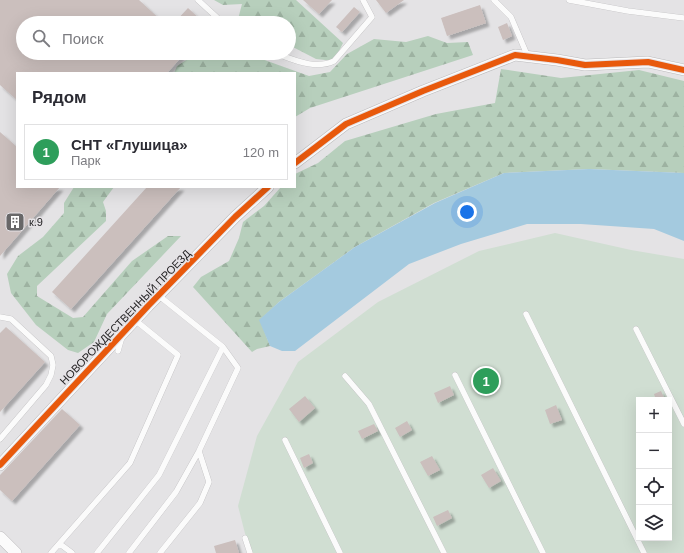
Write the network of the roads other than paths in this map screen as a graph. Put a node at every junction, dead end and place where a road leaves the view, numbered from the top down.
1 (198, 0) edge
2 (363, 0) edge
3 (494, 0) edge
4 (569, 0) edge
5 (215, 16) edge
6 (684, 18) edge
7 (528, 57) junction
8 (296, 60) edge
9 (684, 70) edge
10 (296, 161) edge
11 (267, 188) edge
12 (158, 295) junction
13 (526, 314) dead end
14 (0, 317) edge
15 (135, 320) junction
16 (636, 329) dead end
17 (123, 333) junction
18 (223, 347) junction
19 (118, 351) dead end
20 (455, 375) dead end
21 (345, 376) dead end
22 (684, 424) edge
23 (0, 439) edge
24 (285, 440) dead end
25 (199, 451) junction
26 (0, 465) edge
27 (0, 537) edge
28 (245, 538) dead end
29 (60, 544) junction
30 (16, 553) edge
31 (51, 553) edge
32 (72, 553) edge
33 (97, 553) edge
34 (129, 553) edge
35 (160, 553) edge
36 (250, 553) edge
37 (340, 553) edge
38 (444, 553) edge
39 (543, 553) edge
40 (644, 553) edge

1 - 5 lane
2 - 8 lane
3 - 7 lane
4 - 6 lane
7 - 9 street
7 - 10 street
11 - 12 street, НОВОРОЖДЕСТВЕННЫЙ ПРОЕЗД
12 - 15 street, НОВОРОЖДЕСТВЕННЫЙ ПРОЕЗД
12 - 18 lane
13 - 40 lane
14 - 23 lane
15 - 17 street, НОВОРОЖДЕСТВЕННЫЙ ПРОЕЗД
15 - 29 lane
16 - 22 lane
17 - 19 lane
17 - 26 street, НОВОРОЖДЕСТВЕННЫЙ ПРОЕЗД
18 - 25 lane
18 - 33 lane
20 - 39 lane
21 - 38 lane
24 - 37 lane
25 - 34 lane
25 - 35 lane
27 - 30 street
28 - 36 lane
29 - 31 lane
29 - 32 lane

